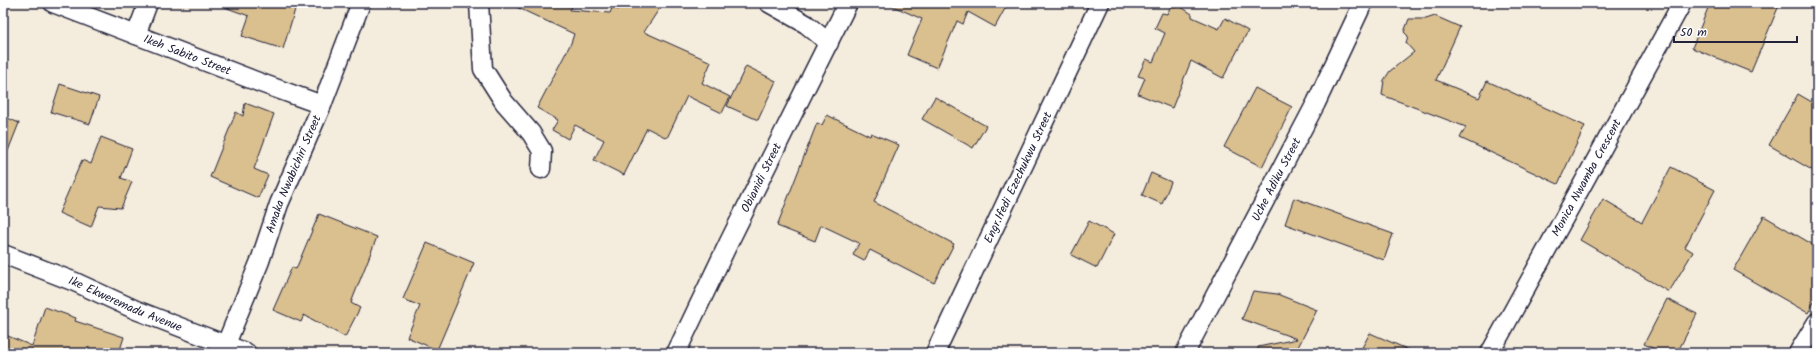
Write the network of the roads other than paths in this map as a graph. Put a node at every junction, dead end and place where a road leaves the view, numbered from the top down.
1 (53, 3) edge
2 (148, 3) edge
3 (361, 3) edge
4 (479, 3) edge
5 (769, 3) edge
6 (848, 3) edge
7 (1100, 3) edge
8 (1363, 3) edge
9 (1682, 3) edge
10 (136, 35) junction
11 (829, 43) junction
12 (322, 105) junction
13 (541, 169) dead end
14 (3, 254) edge
15 (1817, 322) edge
16 (226, 344) junction
17 (247, 353) edge
18 (676, 353) edge
19 (935, 353) edge
20 (1185, 353) edge
21 (1490, 353) edge
22 (1798, 353) edge

1 - 10 street, Ikeh Sabito Street
2 - 10 street
3 - 12 street, Amaka Nwabichiri Street
4 - 13 street
5 - 11 street
6 - 11 street, Obianidi Street
7 - 19 street, Engr.Ifedi Ezechukwu Street
8 - 20 street, Uche Adiku Street
9 - 21 street, Monica Nwamba Crescent
10 - 12 street, Ikeh Sabito Street
11 - 18 street, Obianidi Street
12 - 16 street, Amaka Nwabichiri Street
14 - 16 street, Ike Ekweremadu Avenue
15 - 22 street
16 - 17 street, Ike Ekweremadu Avenue

